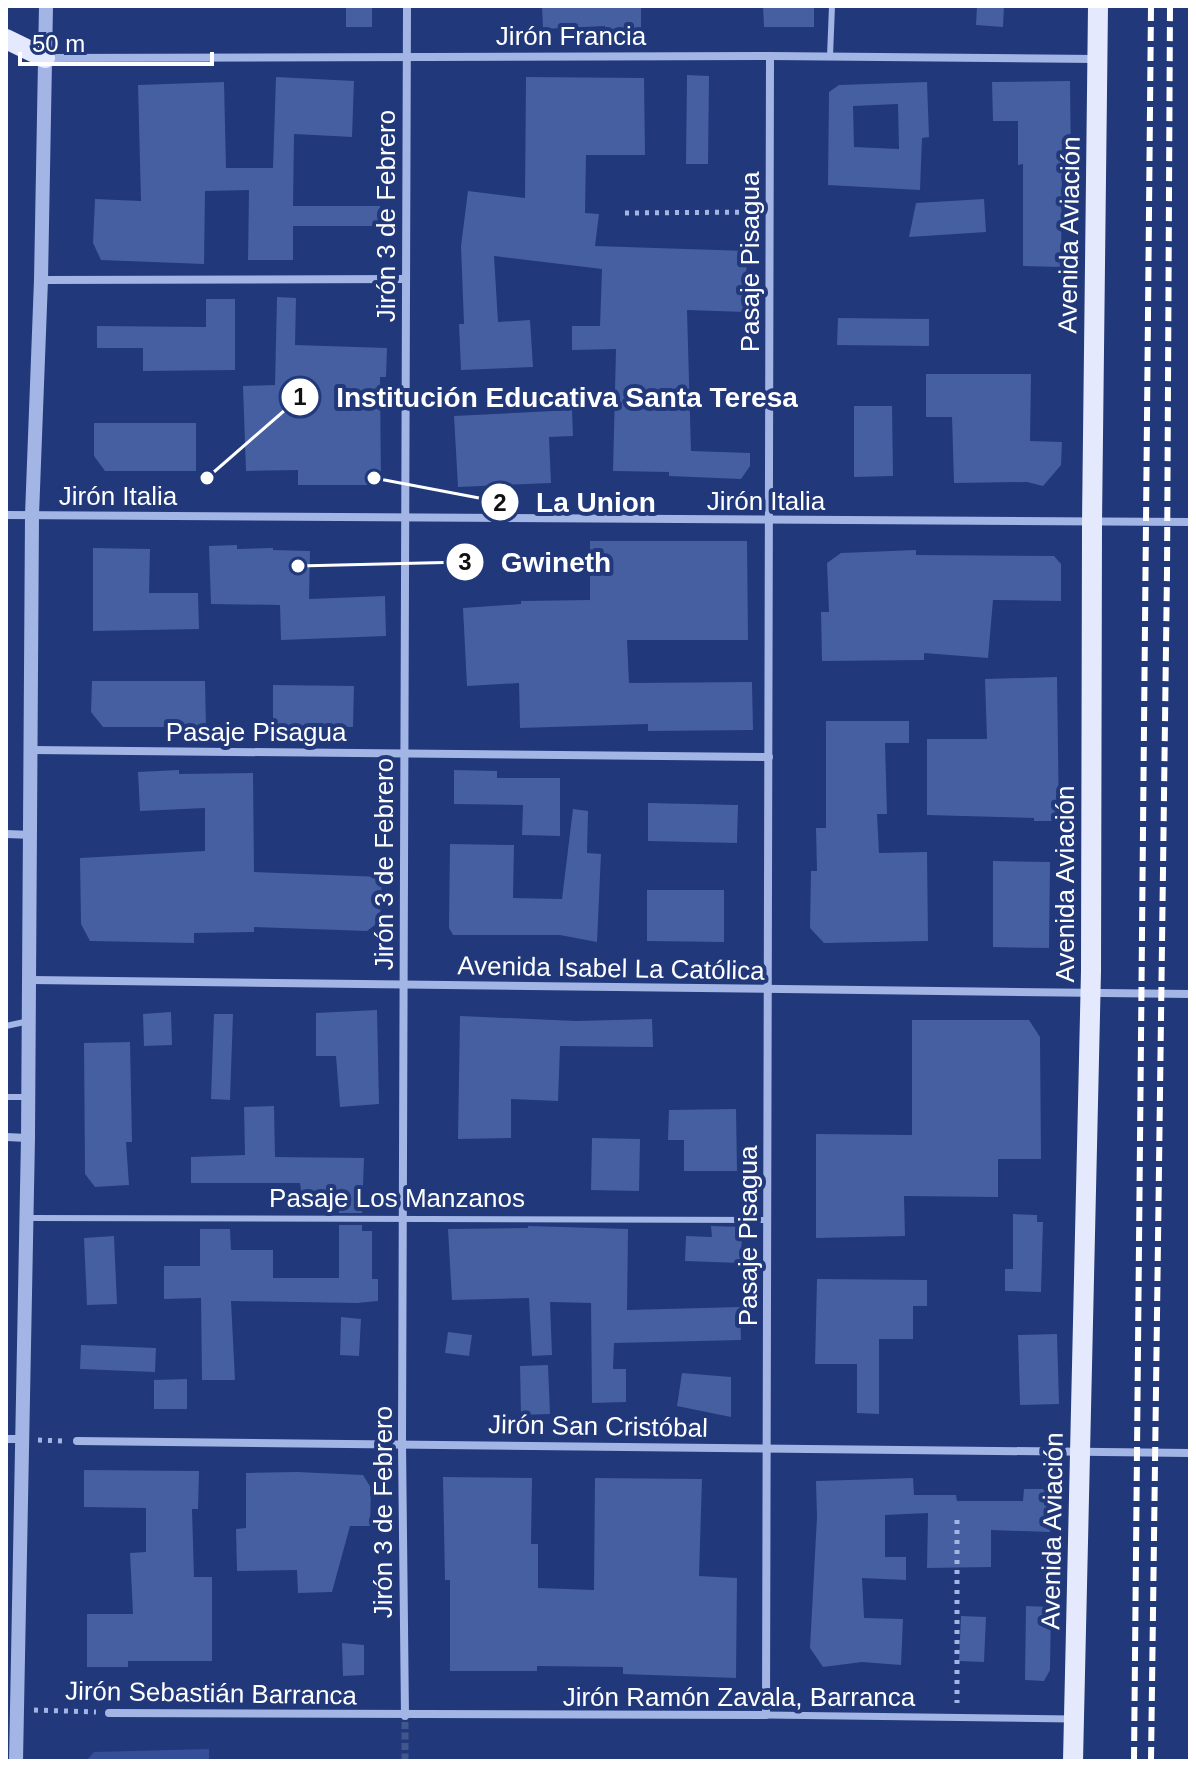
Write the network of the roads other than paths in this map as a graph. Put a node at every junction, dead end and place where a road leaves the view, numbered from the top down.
1 (46, 6) edge
2 (407, 6) edge
3 (832, 6) edge
4 (1098, 6) edge
5 (6, 39) edge
6 (406, 56) junction
7 (770, 56) junction
8 (830, 56) junction
9 (45, 58) junction
10 (1097, 59) junction
11 (406, 279) junction
12 (41, 280) junction
13 (6, 515) edge
14 (32, 515) junction
15 (405, 517) junction
16 (769, 521) junction
17 (1190, 522) edge
18 (1092, 523) junction
19 (32, 750) junction
20 (404, 753) junction
21 (769, 757) junction
22 (6, 834) edge
23 (32, 835) junction
24 (31, 980) junction
25 (403, 986) junction
26 (768, 990) junction
27 (1190, 994) edge
28 (1091, 995) junction
29 (29, 1021) junction
30 (6, 1026) edge
31 (6, 1097) edge
32 (27, 1097) junction
33 (6, 1137) edge
34 (28, 1138) junction
35 (27, 1218) junction
36 (402, 1218) junction
37 (767, 1220) junction
38 (6, 1439) edge
39 (22, 1439) junction
40 (77, 1441) road end
41 (402, 1444) junction
42 (767, 1448) junction
43 (1080, 1452) junction
44 (1190, 1453) edge
45 (12, 1709) edge
46 (109, 1713) road end
47 (766, 1715) junction
48 (405, 1719) junction
49 (1073, 1719) junction
50 (16, 1761) edge
51 (1073, 1761) edge

1 - 9 street
2 - 6 street, Jirón 3 de Febrero
3 - 8 lane
4 - 10 main road, Avenida Aviación
5 - 9 main road
6 - 7 street, Jirón Francia
6 - 9 street, Jirón Francia
6 - 11 street, Jirón 3 de Febrero
7 - 8 street, Jirón Francia
7 - 16 street, Pasaje Pisagua
8 - 10 street, Jirón Francia
9 - 12 street
10 - 18 main road, Avenida Aviación
11 - 12 street
11 - 15 street, Jirón 3 de Febrero
12 - 14 street
13 - 14 street, Jirón Italia
14 - 15 street, Jirón Italia
14 - 19 street
15 - 16 street, Jirón Italia
15 - 20 street, Jirón 3 de Febrero
16 - 18 street, Jirón Italia
16 - 21 street, Pasaje Pisagua
17 - 18 street, Jirón Italia
18 - 28 main road, Avenida Aviación
19 - 20 street, Pasaje Pisagua
19 - 23 street
20 - 21 street, Pasaje Pisagua
20 - 25 street, Jirón 3 de Febrero
21 - 26 street, Pasaje Pisagua
22 - 23 street
23 - 24 street
24 - 25 street, Avenida Isabel La Católica
24 - 29 street
25 - 26 street, Avenida Isabel La Católica
25 - 36 street, Jirón 3 de Febrero
26 - 28 street, Avenida Isabel La Católica
26 - 37 street, Pasaje Pisagua
27 - 28 street, Avenida Isabel La Católica
28 - 43 main road, Avenida Aviación
29 - 30 lane
29 - 32 street
31 - 32 lane
32 - 34 street
33 - 34 street
34 - 35 street
35 - 36 lane, Pasaje Los Manzanos
35 - 39 street
36 - 37 lane, Pasaje Los Manzanos
36 - 41 street, Jirón 3 de Febrero
37 - 42 street, Pasaje Pisagua
38 - 39 street
39 - 45 street
40 - 41 street, Jirón San Cristóbal
41 - 42 street, Jirón San Cristóbal
41 - 48 street, Jirón 3 de Febrero
42 - 43 street, Jirón San Cristóbal
42 - 47 street, Pasaje Pisagua
43 - 44 street, Jirón San Cristóbal
43 - 49 main road, Avenida Aviación
45 - 50 street
46 - 48 street, Jirón Sebastián Barranca
47 - 48 street, Jirón Ramón Zavala, Barranca
47 - 49 street, Jirón Ramón Zavala, Barranca
49 - 51 main road, Avenida Aviación

